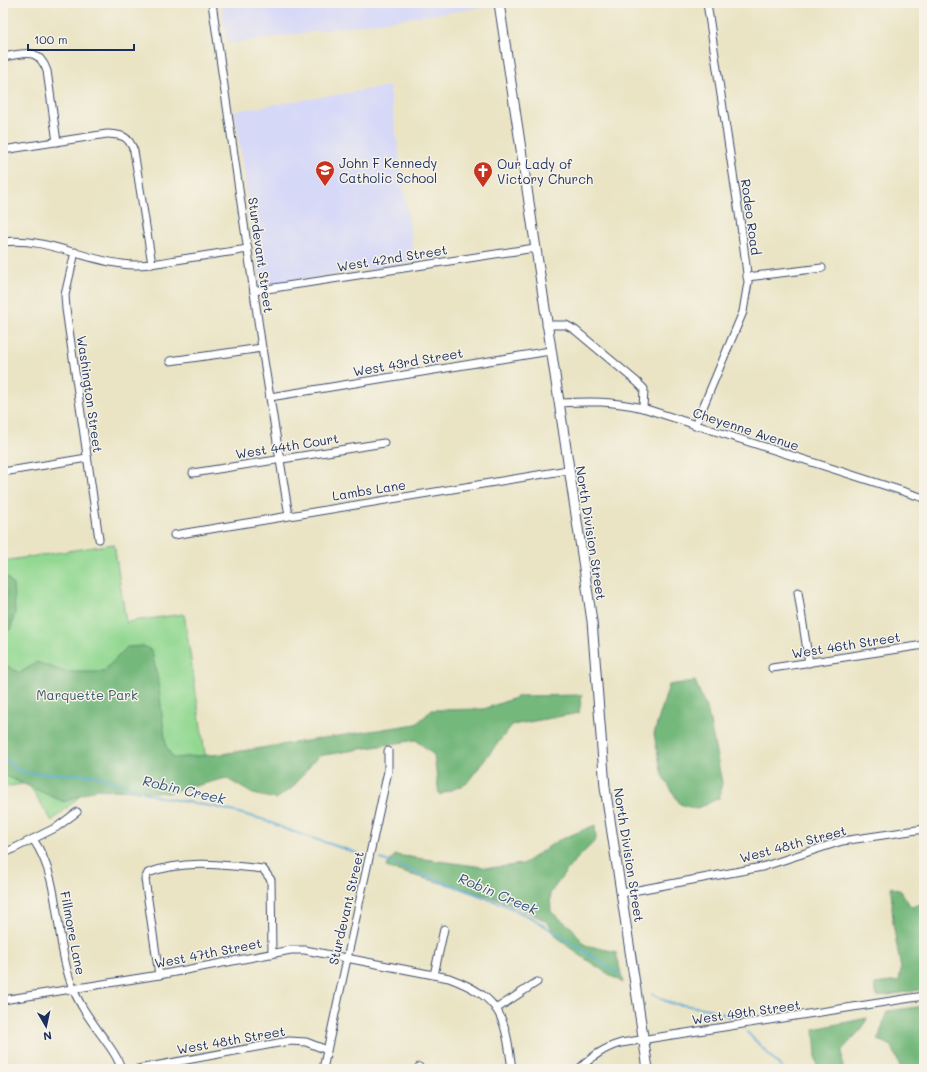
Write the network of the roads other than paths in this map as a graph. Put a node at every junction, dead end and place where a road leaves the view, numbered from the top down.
1 (212, 3) edge
2 (499, 3) edge
3 (707, 3) edge
4 (3, 57) edge
5 (57, 142) junction
6 (3, 150) edge
7 (3, 242) edge
8 (535, 248) junction
9 (248, 249) junction
10 (75, 252) junction
11 (152, 264) junction
12 (822, 268) dead end
13 (748, 277) junction
14 (254, 291) junction
15 (546, 325) junction
16 (262, 348) junction
17 (550, 350) junction
18 (170, 361) dead end
19 (270, 397) junction
20 (559, 403) junction
21 (643, 408) junction
22 (695, 426) junction
23 (384, 443) dead end
24 (87, 458) junction
25 (280, 460) junction
26 (568, 470) junction
27 (3, 472) edge
28 (193, 473) dead end
29 (924, 498) edge
30 (288, 510) dead end
31 (174, 535) dead end
32 (99, 539) dead end
33 (798, 592) dead end
34 (924, 645) edge
35 (809, 663) junction
36 (772, 668) dead end
37 (388, 751) dead end
38 (77, 812) dead end
39 (924, 829) edge
40 (34, 839) junction
41 (3, 854) edge
42 (622, 893) junction
43 (444, 929) dead end
44 (272, 954) junction
45 (347, 957) junction
46 (159, 975) junction
47 (434, 975) junction
48 (537, 982) dead end
49 (73, 989) junction
50 (924, 996) edge
51 (3, 1000) edge
52 (496, 1008) junction
53 (644, 1040) junction
54 (327, 1050) junction
55 (121, 1069) edge
56 (138, 1069) edge
57 (323, 1069) edge
58 (512, 1069) edge
59 (579, 1069) edge
60 (648, 1069) edge

1 - 9 street, Sturdevant Street
2 - 8 main road, North Division Street
3 - 13 street, Rodeo Road
4 - 5 street
5 - 6 street
5 - 11 street
7 - 10 street
8 - 14 street, West 42nd Street
8 - 15 main road, North Division Street
9 - 11 street
9 - 14 street, Sturdevant Street
10 - 11 street
10 - 24 street, Washington Street
12 - 13 street
13 - 22 street, Rodeo Road
14 - 16 street, Sturdevant Street
15 - 17 main road, North Division Street
15 - 21 street
16 - 18 street
16 - 19 street, Sturdevant Street
17 - 19 street, West 43rd Street
17 - 20 main road, North Division Street
19 - 25 street, Sturdevant Street
20 - 21 street, Cheyenne Avenue
20 - 26 main road, North Division Street
21 - 22 street, Cheyenne Avenue
22 - 29 street, Cheyenne Avenue
23 - 25 street, West 44th Court
24 - 27 street
24 - 32 street, Washington Street
25 - 28 street, West 44th Court
25 - 30 street, Sturdevant Street
26 - 31 street, Lambs Lane
26 - 42 main road, North Division Street
33 - 35 street
34 - 35 street, West 46th Street
35 - 36 street, West 46th Street
37 - 45 street, Sturdevant Street
38 - 40 street
39 - 42 street, West 48th Street
40 - 41 street
40 - 49 street, Fillmore Lane
42 - 53 main road, North Division Street
43 - 47 street
44 - 45 street, West 47th Street
44 - 46 street, West 47th Street
44 - 46 street
45 - 47 street, West 47th Street
45 - 54 street, Sturdevant Street
46 - 49 street, West 47th Street
47 - 52 street, West 47th Street
48 - 52 street
49 - 51 street, West 47th Street
49 - 55 street, Fillmore Lane
50 - 53 street, West 49th Street
52 - 58 street, West 47th Street
53 - 59 street, West 49th Street
53 - 60 main road, North Division Street
54 - 56 street, West 48th Street
54 - 57 street, Sturdevant Street

